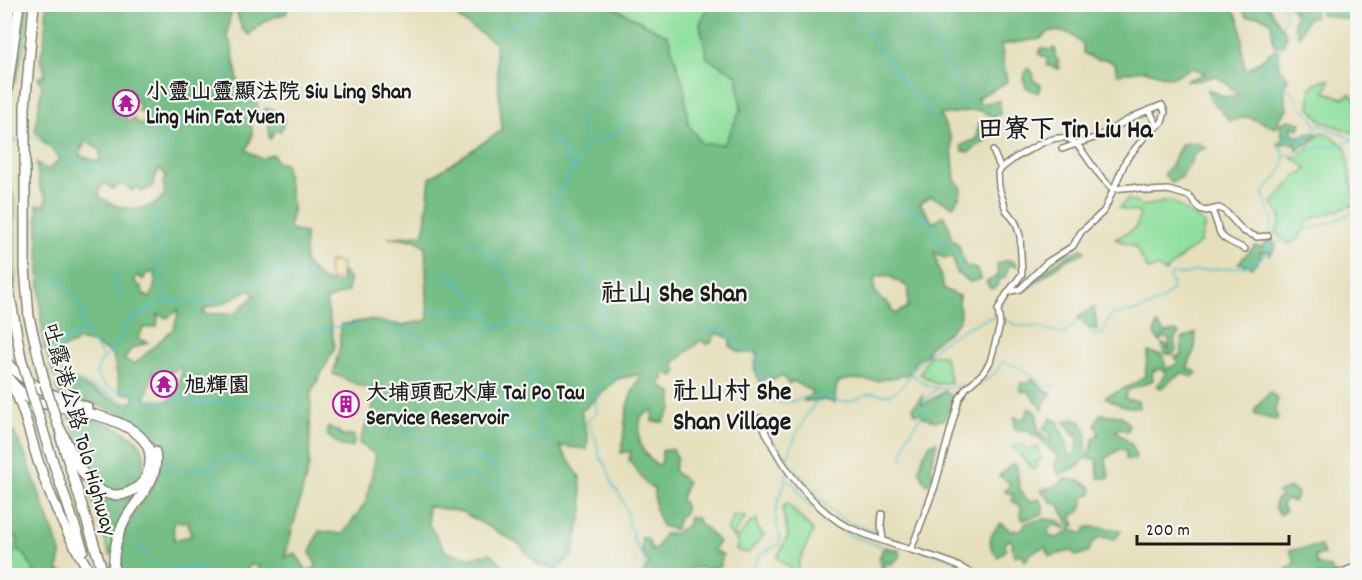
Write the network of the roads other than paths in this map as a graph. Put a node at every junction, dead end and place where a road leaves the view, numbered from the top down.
1 (19, 4) edge
2 (34, 4) edge
3 (17, 16) junction
4 (4, 60) edge
5 (1150, 111) junction
6 (4, 114) edge
7 (1157, 126) junction
8 (1077, 144) junction
9 (1062, 149) dead end
10 (993, 151) dead end
11 (1001, 169) junction
12 (1113, 189) junction
13 (1212, 210) junction
14 (1268, 237) dead end
15 (1245, 249) dead end
16 (4, 262) edge
17 (1011, 291) junction
18 (5, 360) edge
19 (7, 377) edge
20 (760, 418) dead end
21 (66, 445) junction
22 (882, 514) dead end
23 (883, 540) junction
24 (911, 550) junction
25 (1358, 567) edge
26 (89, 572) edge
27 (104, 576) edge
28 (114, 576) edge
29 (975, 576) edge
30 (1334, 576) edge

1 - 3 highway
2 - 21 highway, 吐露港公路 Tolo Highway, bridge
3 - 4 highway
3 - 6 highway
5 - 7 street
5 - 7 street
5 - 8 street
7 - 12 street
8 - 9 street
8 - 11 street
8 - 12 street
10 - 11 street
11 - 17 street
12 - 13 street
12 - 17 street
13 - 14 street
13 - 15 street
16 - 26 highway, 吐露港公路 Tolo Highway, bridge
17 - 24 street
18 - 28 highway
19 - 21 highway
19 - 26 highway
20 - 23 street
21 - 27 highway, 吐露港公路 Tolo Highway
22 - 23 street
23 - 24 street
24 - 29 street
25 - 30 main road

